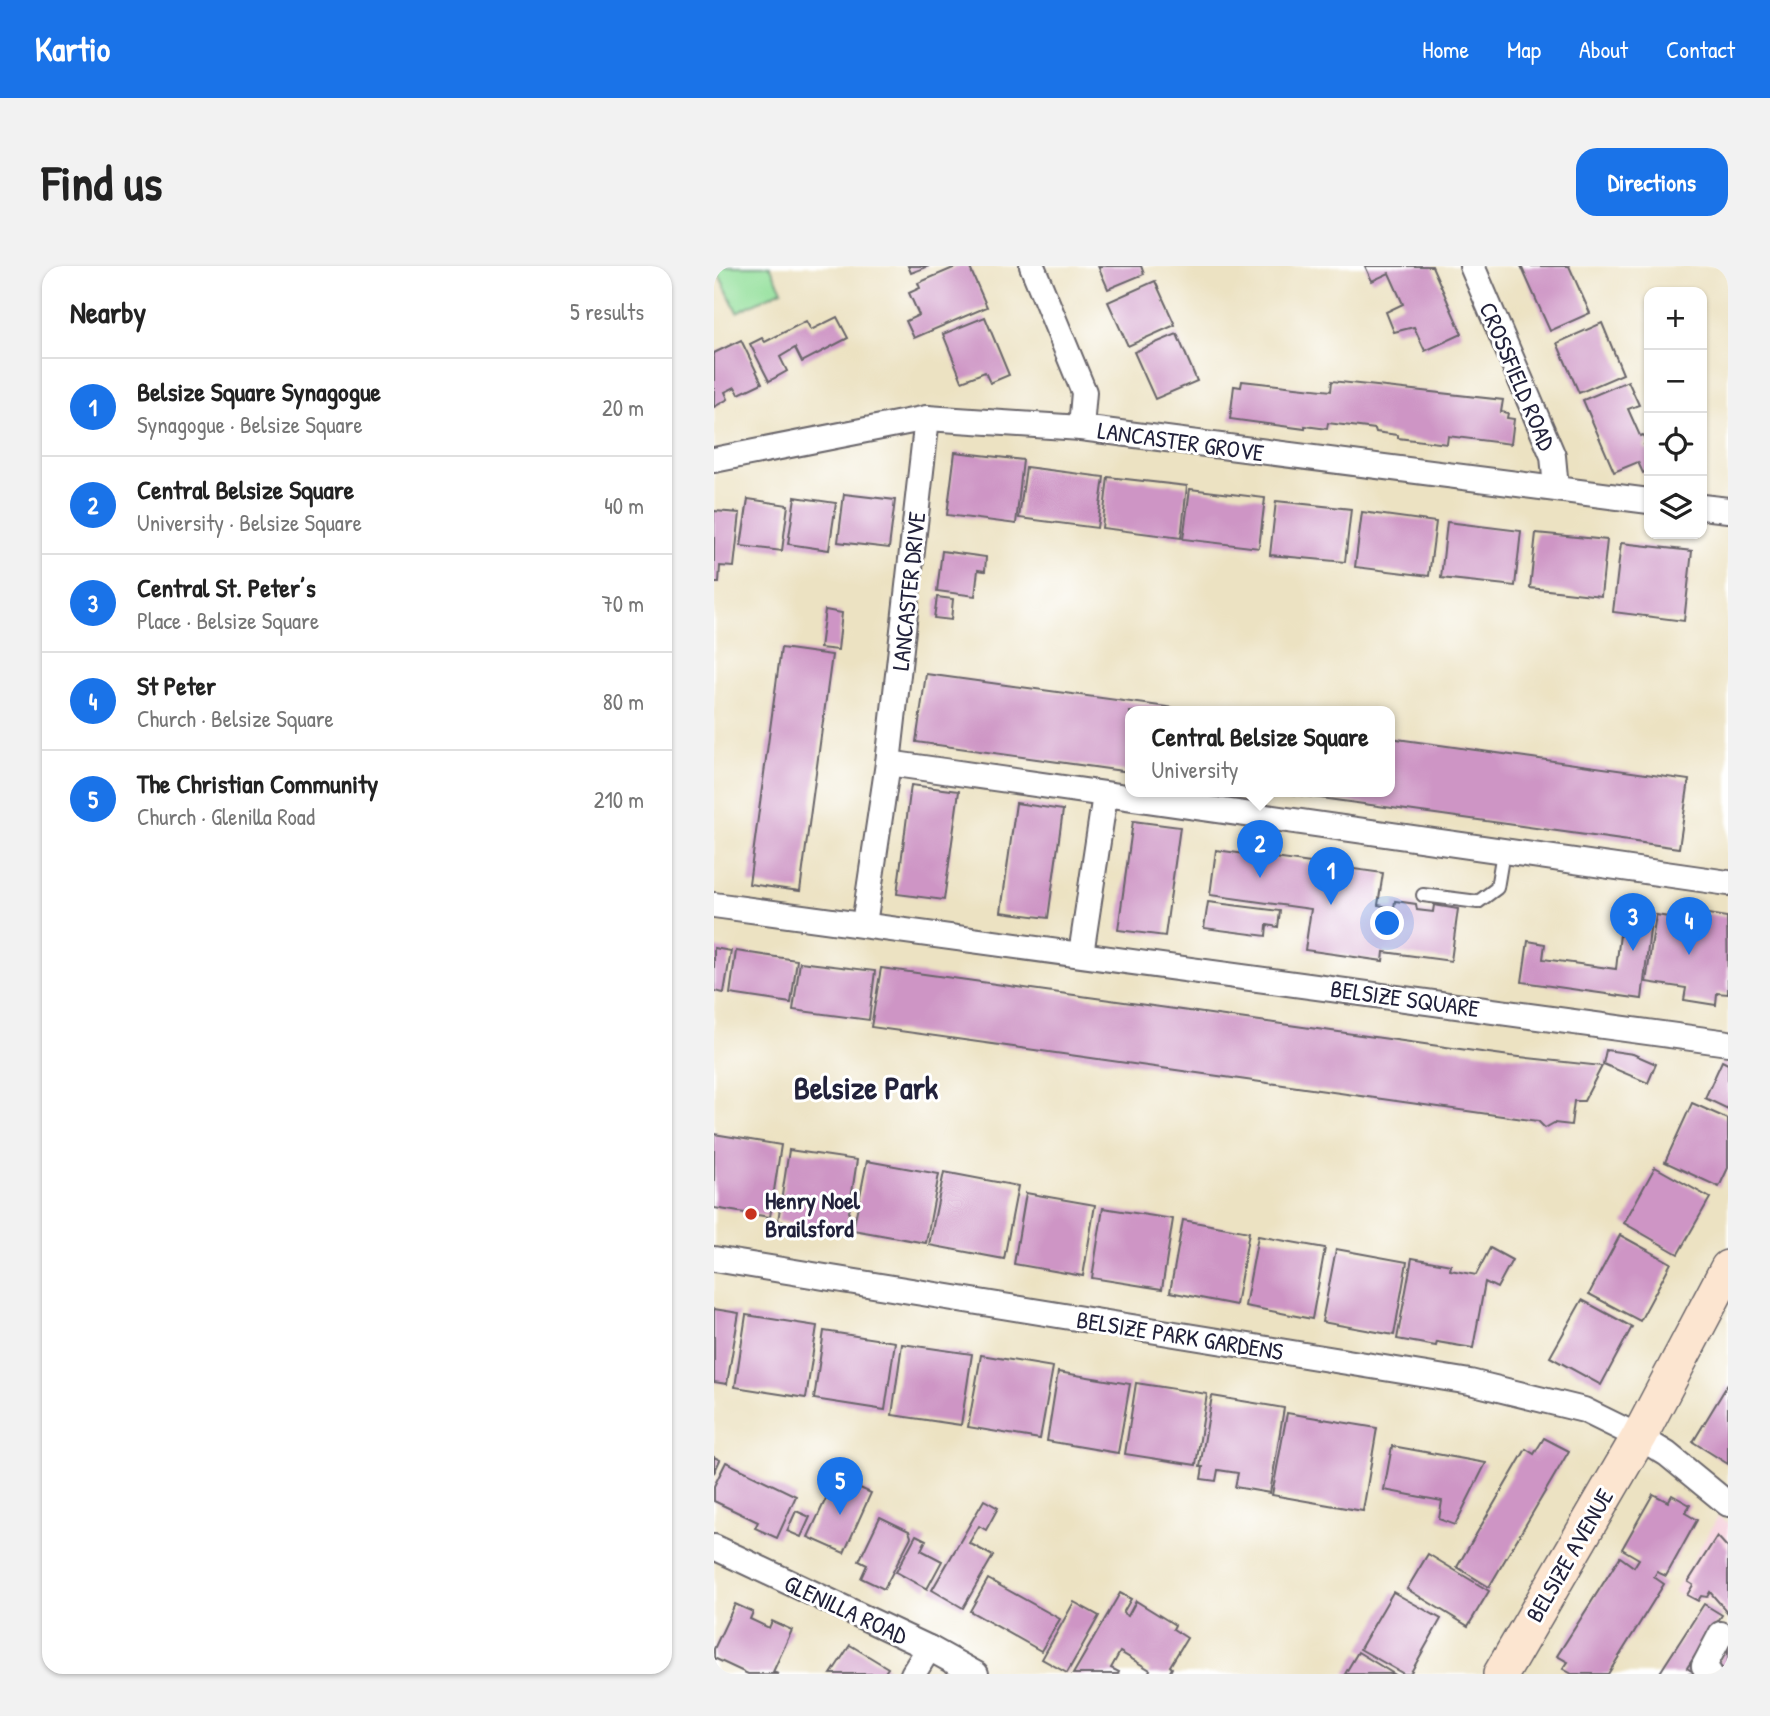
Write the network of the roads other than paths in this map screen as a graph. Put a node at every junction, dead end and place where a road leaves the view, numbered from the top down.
1 (1032, 266) edge
2 (1472, 266) edge
3 (927, 418) junction
4 (1082, 428) junction
5 (714, 460) edge
6 (1556, 488) junction
7 (1644, 500) edge
8 (1707, 508) edge
9 (1728, 510) edge
10 (888, 763) junction
11 (1105, 795) junction
12 (1503, 852) junction
13 (1728, 883) edge
14 (1423, 895) dead end
15 (714, 905) edge
16 (864, 924) junction
17 (1081, 954) junction
18 (1728, 1043) edge
19 (714, 1259) edge
20 (1728, 1268) edge
21 (1639, 1437) junction
22 (1728, 1504) edge
23 (714, 1546) edge
24 (1721, 1634) dead end
25 (929, 1648) junction
26 (1504, 1673) edge
27 (913, 1674) edge
28 (976, 1674) edge
29 (1710, 1674) edge

1 - 4 street
2 - 6 street, CROSSFIELD ROAD
3 - 4 street, LANCASTER GROVE
3 - 5 street, LANCASTER GROVE
3 - 10 street, LANCASTER DRIVE
4 - 6 street, LANCASTER GROVE
6 - 7 street, LANCASTER GROVE
8 - 9 street
10 - 11 street
10 - 16 street
11 - 12 street
11 - 17 street
12 - 13 street
12 - 14 lane
15 - 16 street, BELSIZE SQUARE
16 - 17 street, BELSIZE SQUARE
17 - 18 street, BELSIZE SQUARE
19 - 21 street, BELSIZE PARK GARDENS
20 - 21 street
21 - 22 street, BELSIZE PARK GARDENS
21 - 26 street, BELSIZE AVENUE
23 - 25 street, GLENILLA ROAD
24 - 29 street
25 - 27 street
25 - 28 street, GLENILLA ROAD

